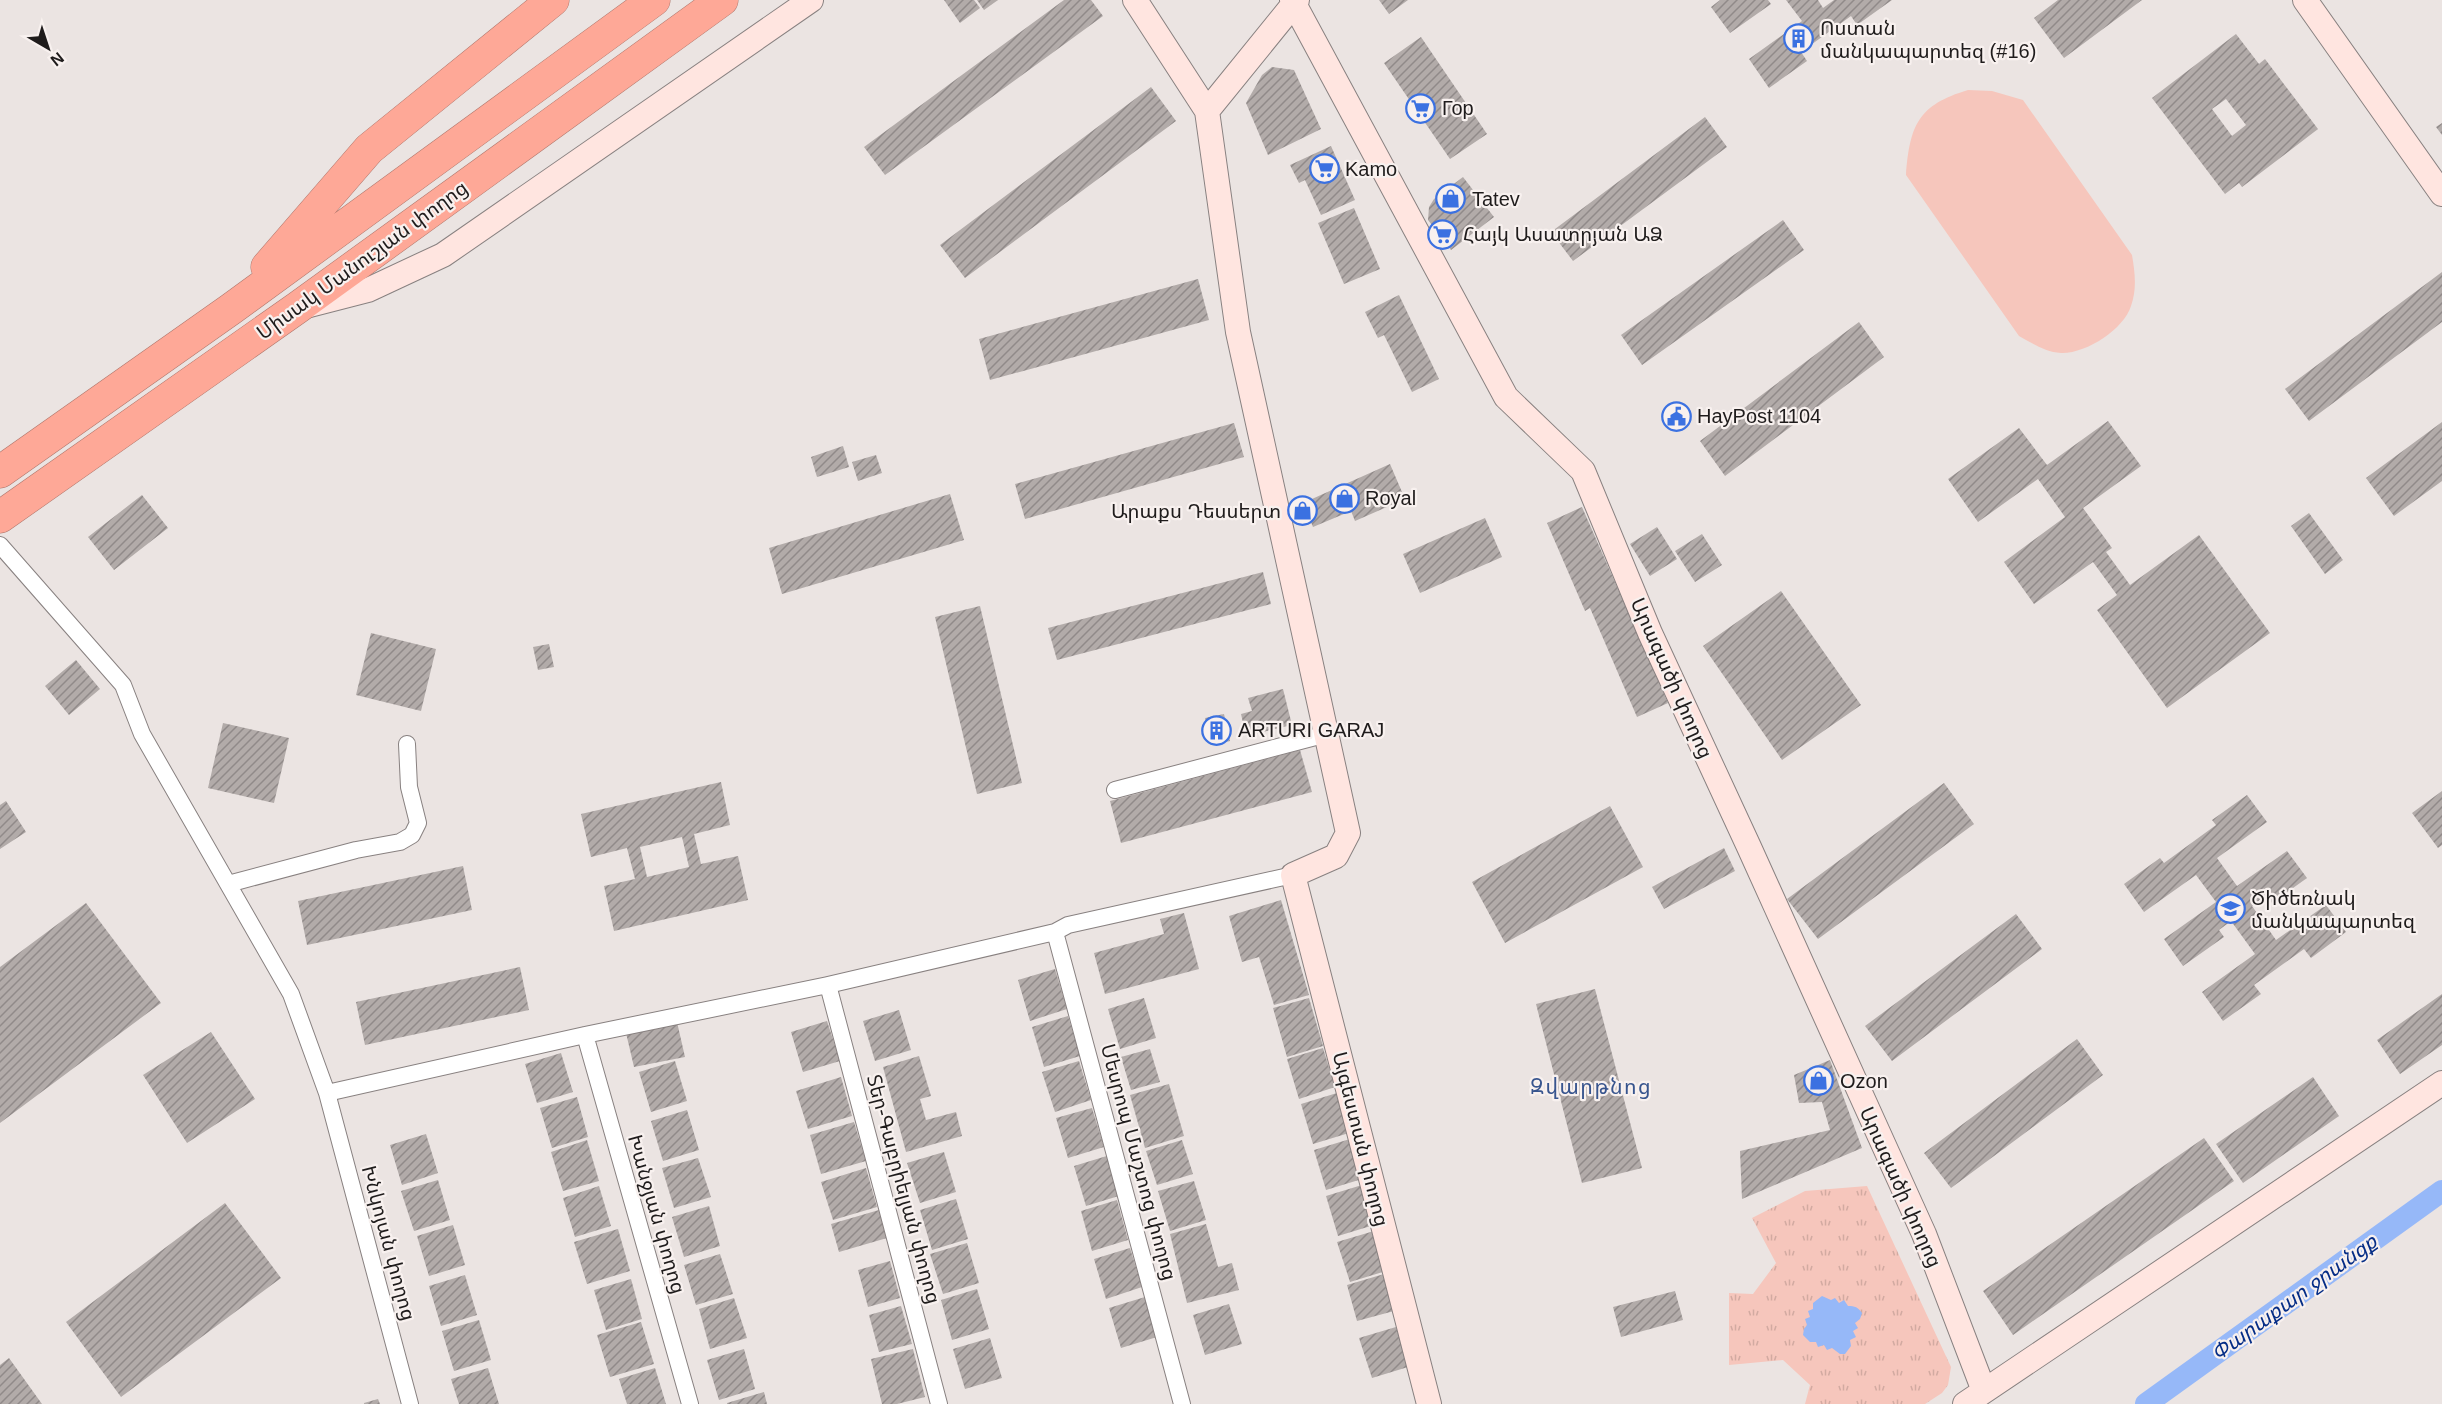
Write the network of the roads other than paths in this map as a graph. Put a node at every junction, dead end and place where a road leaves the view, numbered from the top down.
1 (553, 0) edge
2 (654, 0) edge
3 (722, 0) edge
4 (811, 0) edge
5 (1135, 0) edge
6 (2305, 0) edge
7 (1294, 2) edge
8 (1207, 111) junction
9 (2442, 194) edge
10 (297, 308) junction
11 (231, 309) junction
12 (0, 472) edge
13 (0, 517) edge
14 (0, 545) edge
15 (1327, 734) junction
16 (407, 744) dead end
17 (1115, 790) dead end
18 (1293, 875) junction
19 (228, 884) junction
20 (1055, 932) junction
21 (828, 985) junction
22 (585, 1035) junction
23 (2442, 1083) edge
24 (327, 1093) junction
25 (1975, 1397) edge
26 (410, 1404) edge
27 (690, 1404) edge
28 (939, 1404) edge
29 (1182, 1404) edge
30 (1429, 1404) edge

1 - 11 highway
2 - 11 highway, Միսակ Մանուշյան փողոց
3 - 10 highway, Միսակ Մանուշյան փողոց
4 - 10 street
5 - 8 street
6 - 9 street
7 - 8 street
7 - 25 street, Արագածի փողոց
8 - 15 street
10 - 13 highway, Միսակ Մանուշյան փողոց
11 - 12 highway, Միսակ Մանուշյան փողոց
14 - 19 street, Խնկոյան փողոց
15 - 17 street
15 - 18 street
16 - 19 street
18 - 20 street
18 - 30 street, Այգեստան փողոց
19 - 24 street, Խնկոյան փողոց
20 - 21 street
20 - 29 street, Մեսրոպ Մաշտոց փողոց
21 - 22 street
21 - 28 street, Տեր-Գաբրիելյան փողոց
22 - 24 street
22 - 27 street, Խանջյան փողոց
23 - 25 street
24 - 26 street, Խնկոյան փողոց

